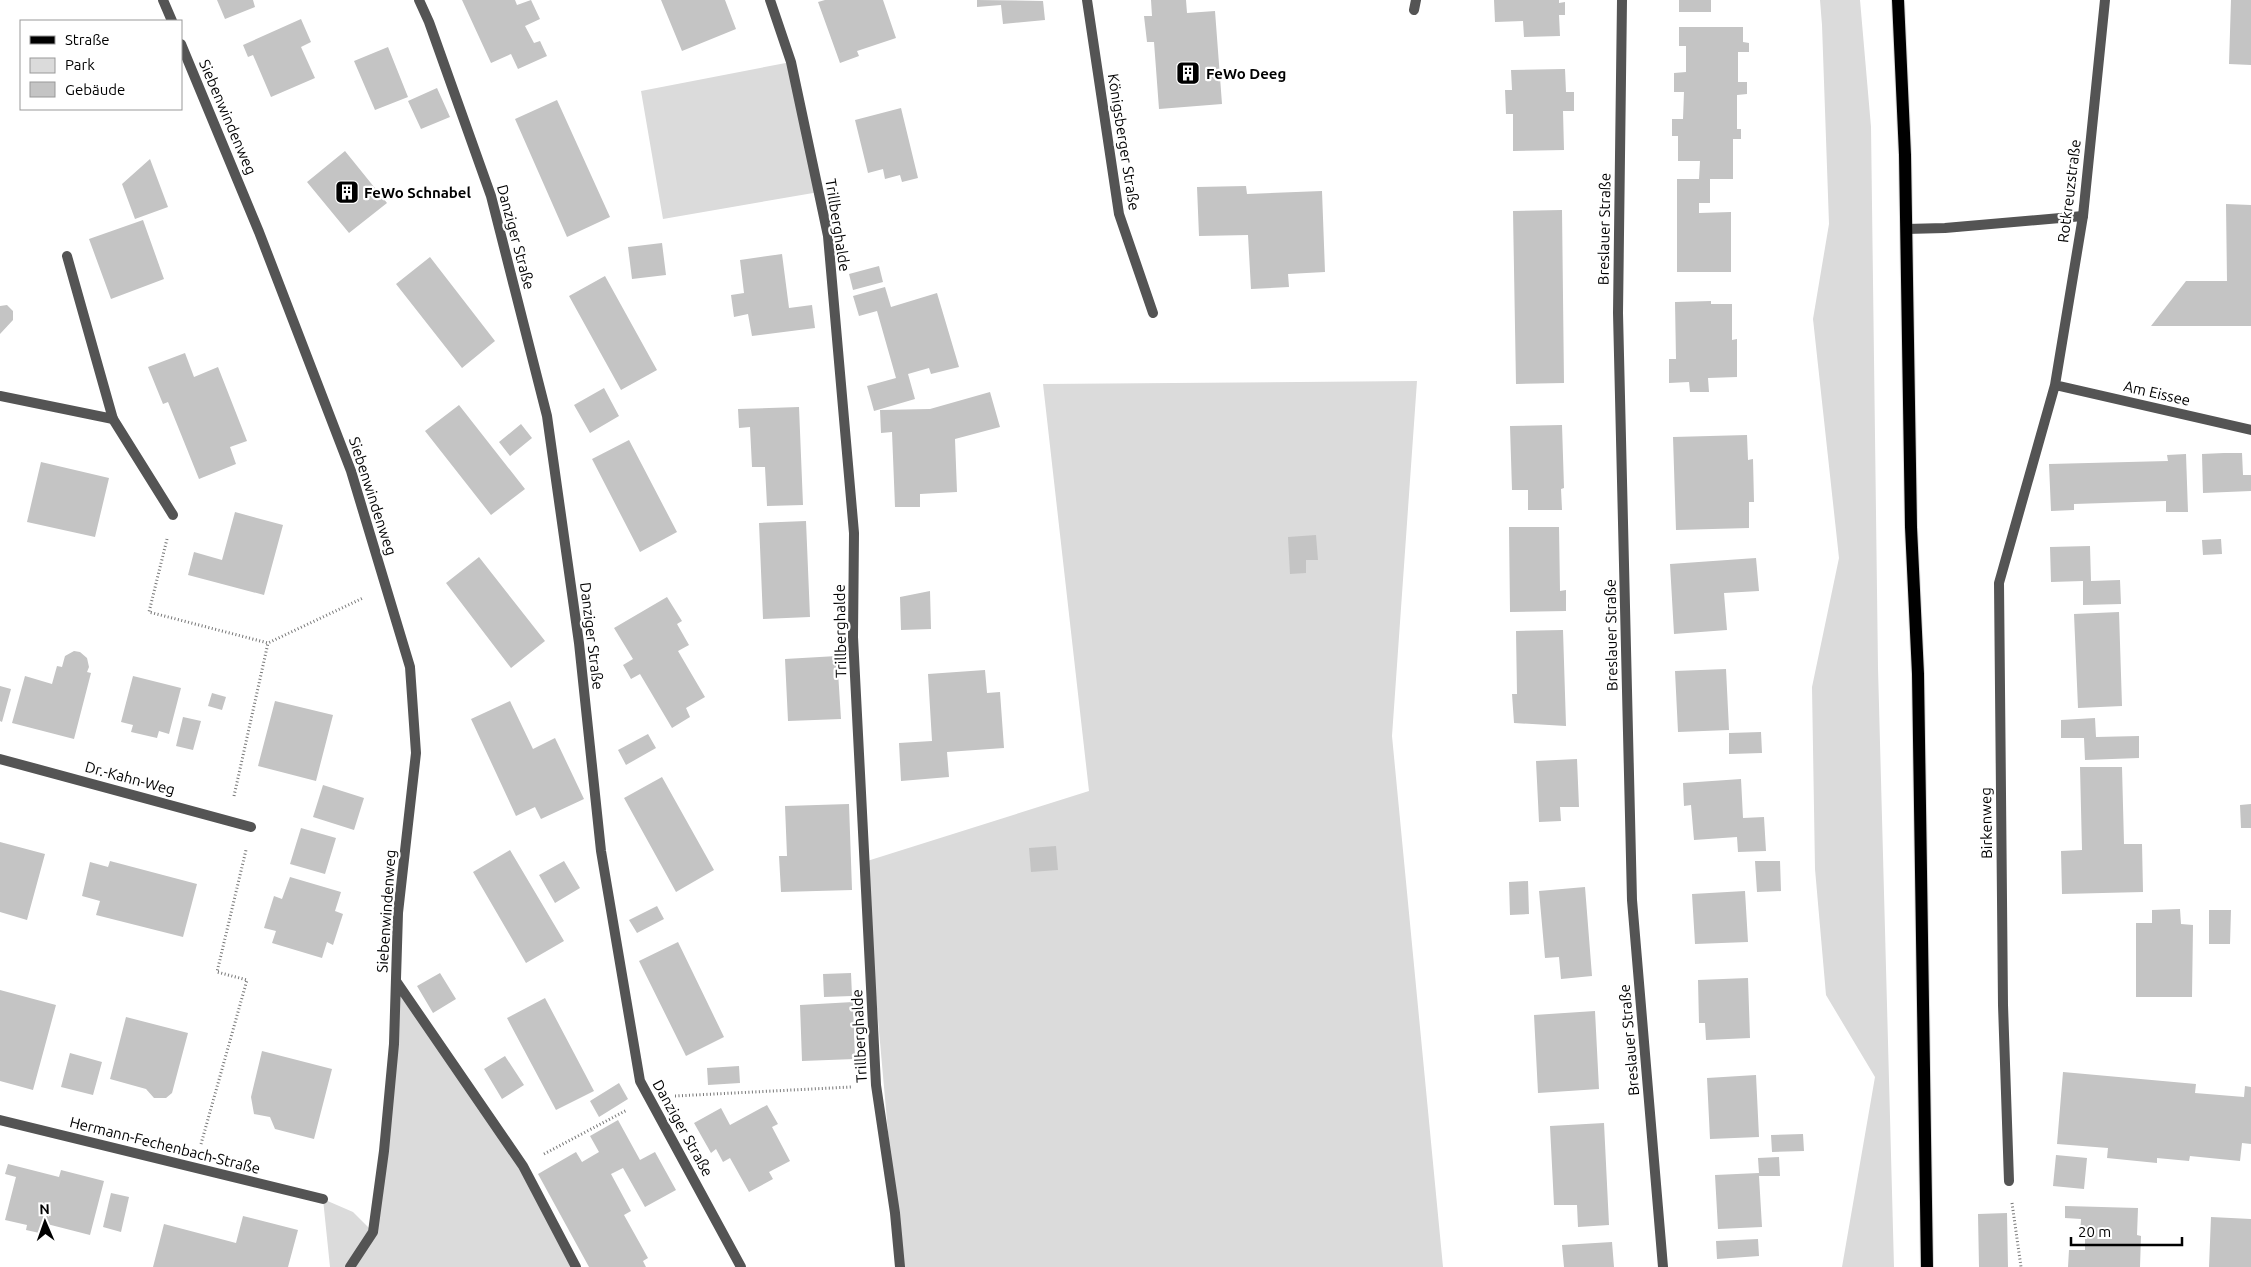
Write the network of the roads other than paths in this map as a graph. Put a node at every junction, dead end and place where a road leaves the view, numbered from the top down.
1 (163, 0) edge
2 (419, 0) edge
3 (770, 0) edge
4 (1087, 0) edge
5 (1622, 0) edge
6 (1898, 0) edge
7 (2106, 0) edge
8 (172, 20) edge
9 (182, 46) edge
10 (2083, 216) junction
11 (1906, 229) junction
12 (67, 256) dead end
13 (1153, 313) dead end
14 (2055, 385) junction
15 (0, 396) edge
16 (113, 419) junction
17 (2251, 430) edge
18 (173, 515) road end
19 (0, 759) edge
20 (251, 827) road end
21 (396, 981) junction
22 (0, 1120) edge
23 (2009, 1181) road end
24 (323, 1199) dead end
25 (350, 1267) edge
26 (576, 1267) edge
27 (741, 1267) edge
28 (900, 1267) edge
29 (1663, 1267) edge
30 (1927, 1267) edge

1 - 8 street
2 - 27 street, Danziger Straße
3 - 28 street, Trillberghalde
4 - 13 street, Königsberger Straße
5 - 29 street, Breslauer Straße
6 - 11 main road
7 - 10 street, Rotkreuzstraße
9 - 21 street, Siebenwindenweg
10 - 11 street
10 - 14 street, Rotkreuzstraße
11 - 30 main road
12 - 16 street
14 - 17 street, Am Eissee
14 - 23 street, Birkenweg
15 - 16 street
16 - 18 street
19 - 20 street, Dr.-Kahn-Weg
21 - 25 street, Siebenwindenweg
21 - 26 street, Siebenwindenweg
22 - 24 street, Hermann-Fechenbach-Straße

